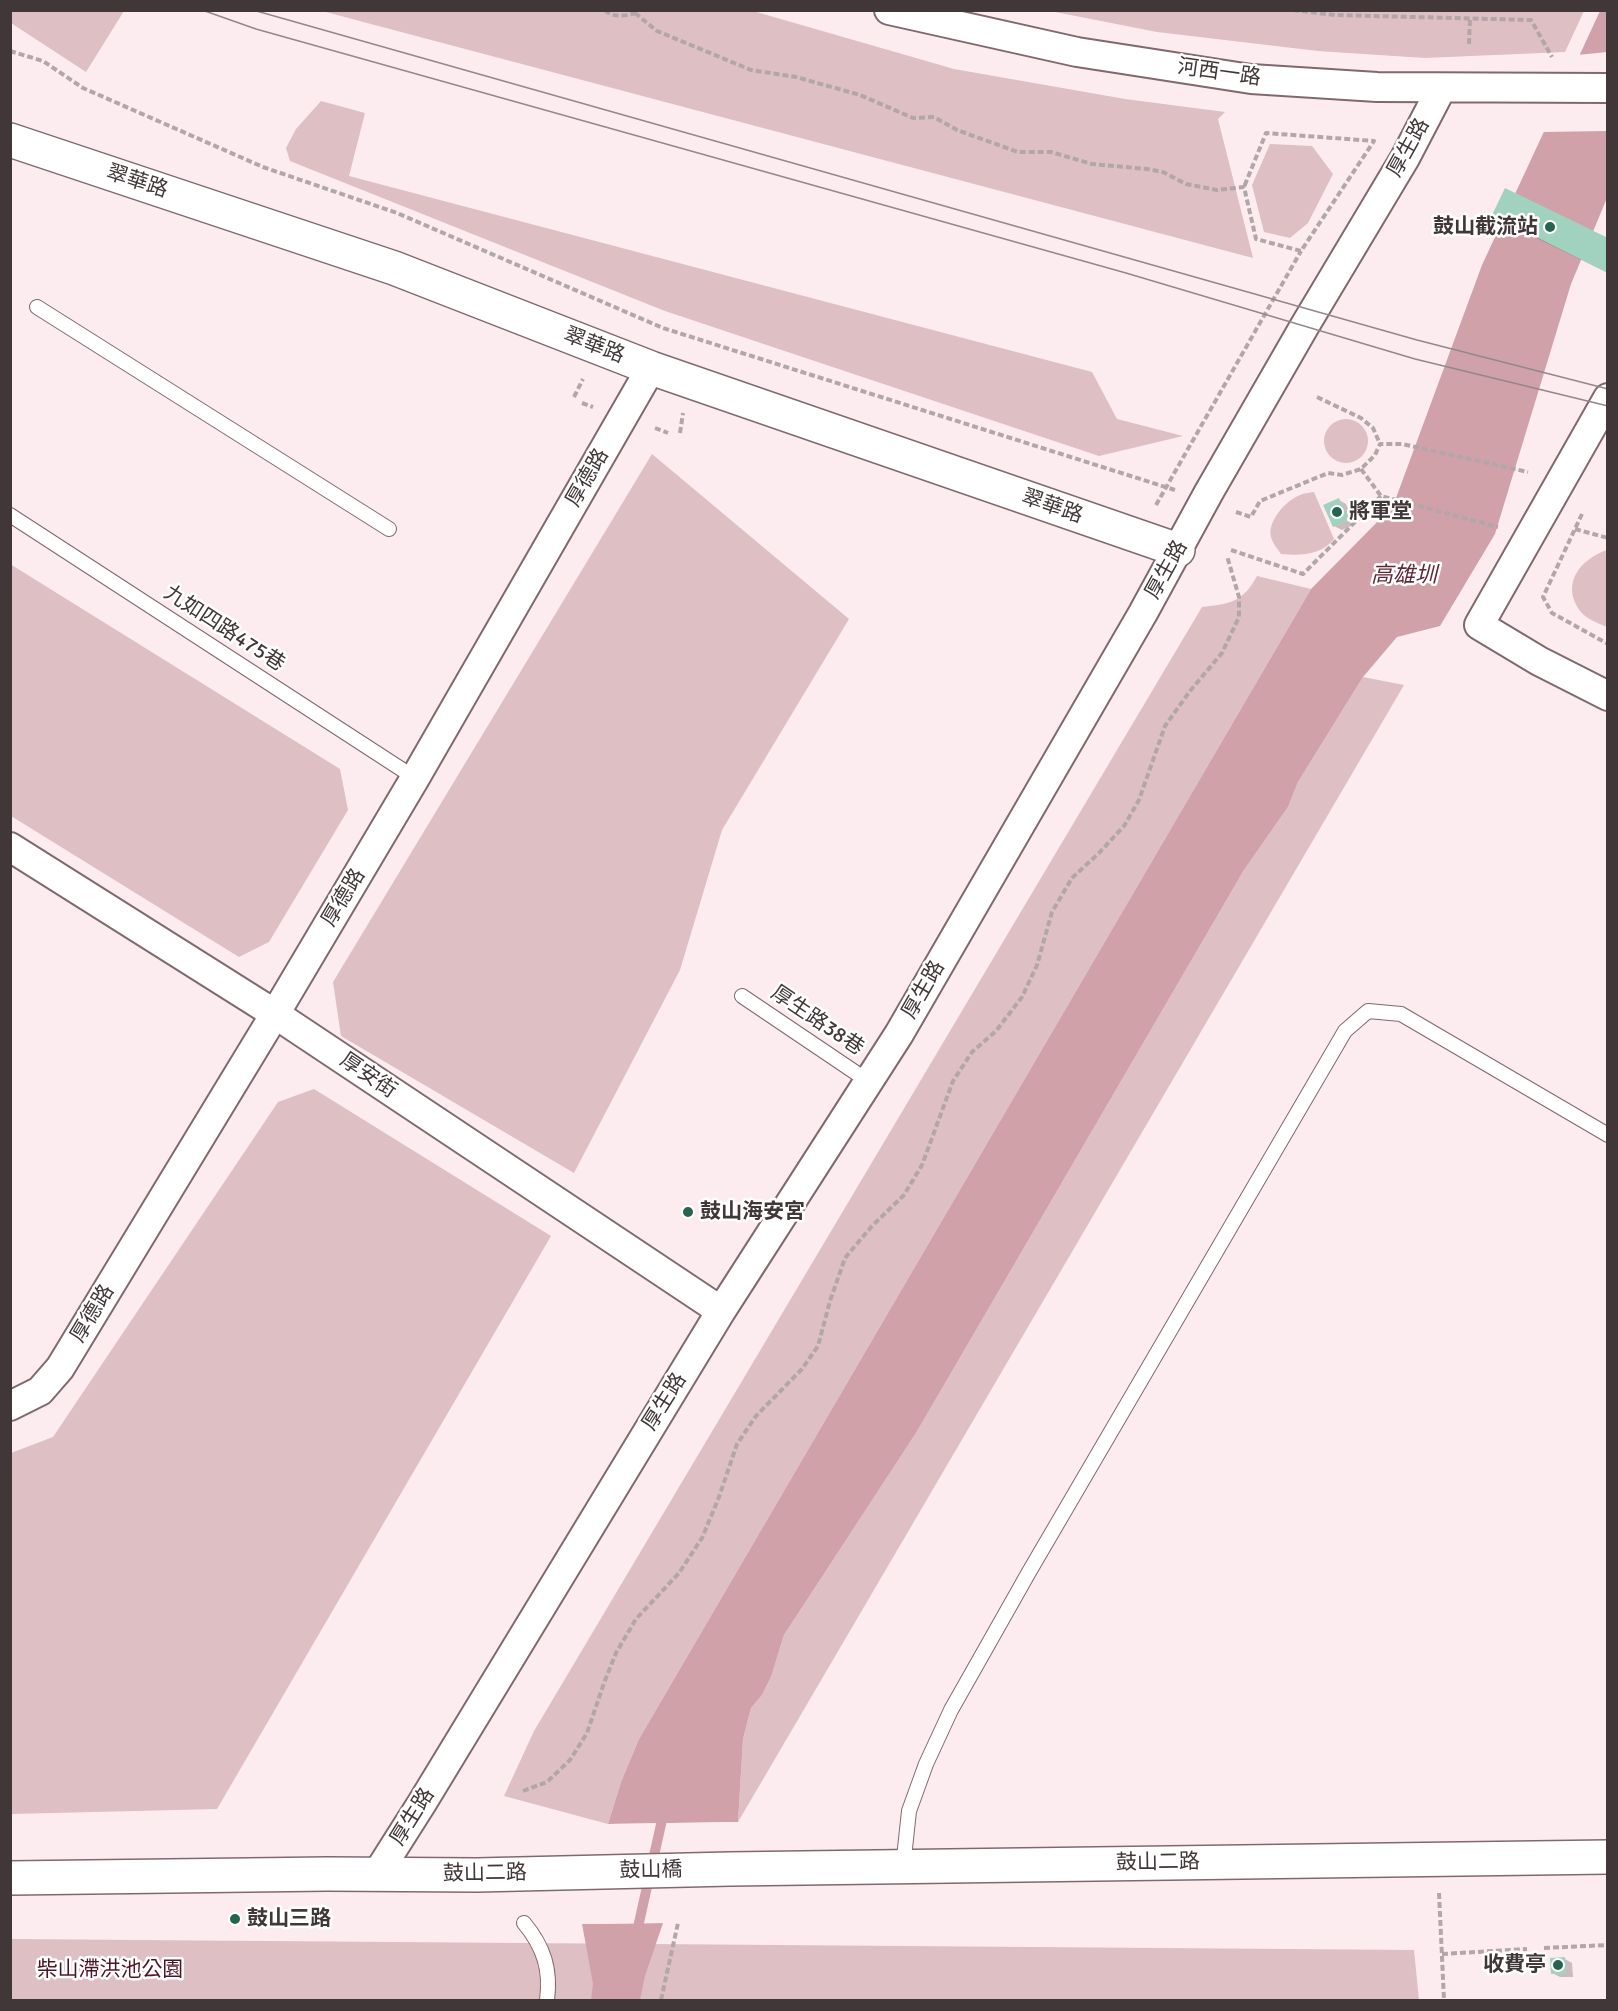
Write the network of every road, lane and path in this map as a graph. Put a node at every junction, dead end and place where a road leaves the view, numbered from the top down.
1 (605, 10) edge
2 (889, 10) edge
3 (1293, 10) edge
4 (636, 12) edge
5 (1470, 18) junction
6 (1469, 44) dead end
7 (10, 51) edge
8 (1555, 61) dead end
9 (1608, 88) edge
10 (1441, 89) junction
11 (10, 140) edge
12 (1244, 187) junction
13 (1301, 251) junction
14 (37, 307) dead end
15 (651, 368) junction
16 (1317, 397) dead end
17 (1608, 398) edge
18 (1380, 444) junction
19 (1361, 469) junction
20 (1533, 473) dead end
21 (1166, 488) junction
22 (1381, 496) junction
23 (1205, 500) junction
24 (1585, 509) dead end
25 (10, 515) edge
26 (1504, 528) dead end
27 (389, 529) dead end
28 (1575, 529) junction
29 (1608, 538) edge
30 (1178, 550) junction
31 (1231, 550) dead end
32 (1227, 556) dead end
33 (1608, 644) edge
34 (1608, 696) edge
35 (415, 778) junction
36 (13, 853) edge
37 (742, 996) dead end
38 (275, 1014) junction
39 (868, 1081) junction
40 (1608, 1135) edge
41 (721, 1311) junction
42 (10, 1406) edge
43 (523, 1791) dead end
44 (1608, 1857) edge
45 (903, 1867) junction
46 (708, 1870) joint
47 (594, 1872) joint
48 (376, 1874) junction
49 (10, 1878) edge
50 (1439, 1889) dead end
51 (524, 1923) dead end
52 (678, 1923) dead end
53 (1608, 1945) edge
54 (1544, 1948) dead end
55 (1527, 1949) dead end
56 (1442, 1954) junction
57 (547, 2001) edge
58 (661, 2001) edge
59 (1444, 2001) edge

1 - 4 path
2 - 10 street, 河西一路
3 - 5 path
4 - 12 path
5 - 6 path
5 - 8 path
7 - 21 path
9 - 10 street, 河西一路
10 - 23 street, 厚生路
11 - 15 street, 翠華路
12 - 13 path
12 - 13 path
13 - 21 path
14 - 27 lane
15 - 30 street, 翠華路
15 - 35 street, 厚德路
16 - 18 path
17 - 34 street
18 - 19 path
18 - 20 path
19 - 22 path
19 - 23 path
21 - 23 path
22 - 26 path
22 - 31 path
23 - 30 street, 厚生路
24 - 28 path
25 - 35 lane, 九如四路475巷
28 - 29 path
28 - 33 path
30 - 39 street, 厚生路
32 - 43 path
35 - 38 street, 厚德路
36 - 38 street, 厚安街
37 - 39 lane, 厚生路38巷
38 - 41 street, 厚安街
38 - 42 street, 厚德路
39 - 41 street, 厚生路
40 - 45 lane
41 - 48 street, 厚生路
44 - 45 street, 鼓山二路
45 - 46 street, 鼓山二路
46 - 47 street, 鼓山橋
47 - 48 street, 鼓山二路
48 - 49 street
50 - 56 path
51 - 57 lane
52 - 58 path
53 - 54 path
55 - 56 path
56 - 59 path

